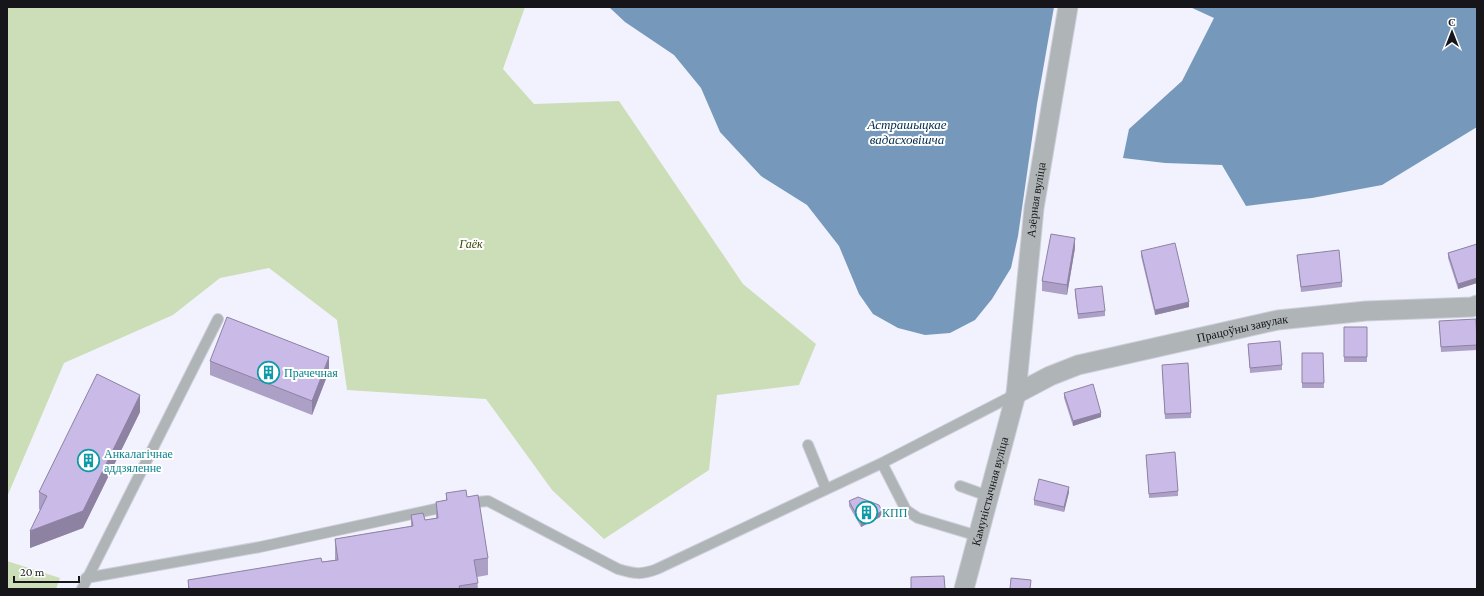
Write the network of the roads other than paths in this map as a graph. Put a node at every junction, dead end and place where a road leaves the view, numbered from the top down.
1 (1068, 7) edge
2 (1477, 305) edge
3 (218, 319) dead end
4 (1016, 394) junction
5 (808, 445) dead end
6 (882, 463) junction
7 (960, 486) dead end
8 (826, 489) junction
9 (988, 496) junction
10 (978, 536) junction
11 (86, 578) junction
12 (82, 589) edge
13 (964, 589) edge

1 - 4 street, Азёрная вуліца
2 - 4 street, Працоўны завулак
3 - 11 lane
4 - 6 lane
4 - 9 street, Камуністычная вуліца
5 - 8 lane
6 - 8 lane
6 - 10 lane
7 - 9 lane
8 - 11 lane
9 - 10 street, Камуністычная вуліца
10 - 13 street, Камуністычная вуліца
11 - 12 lane

